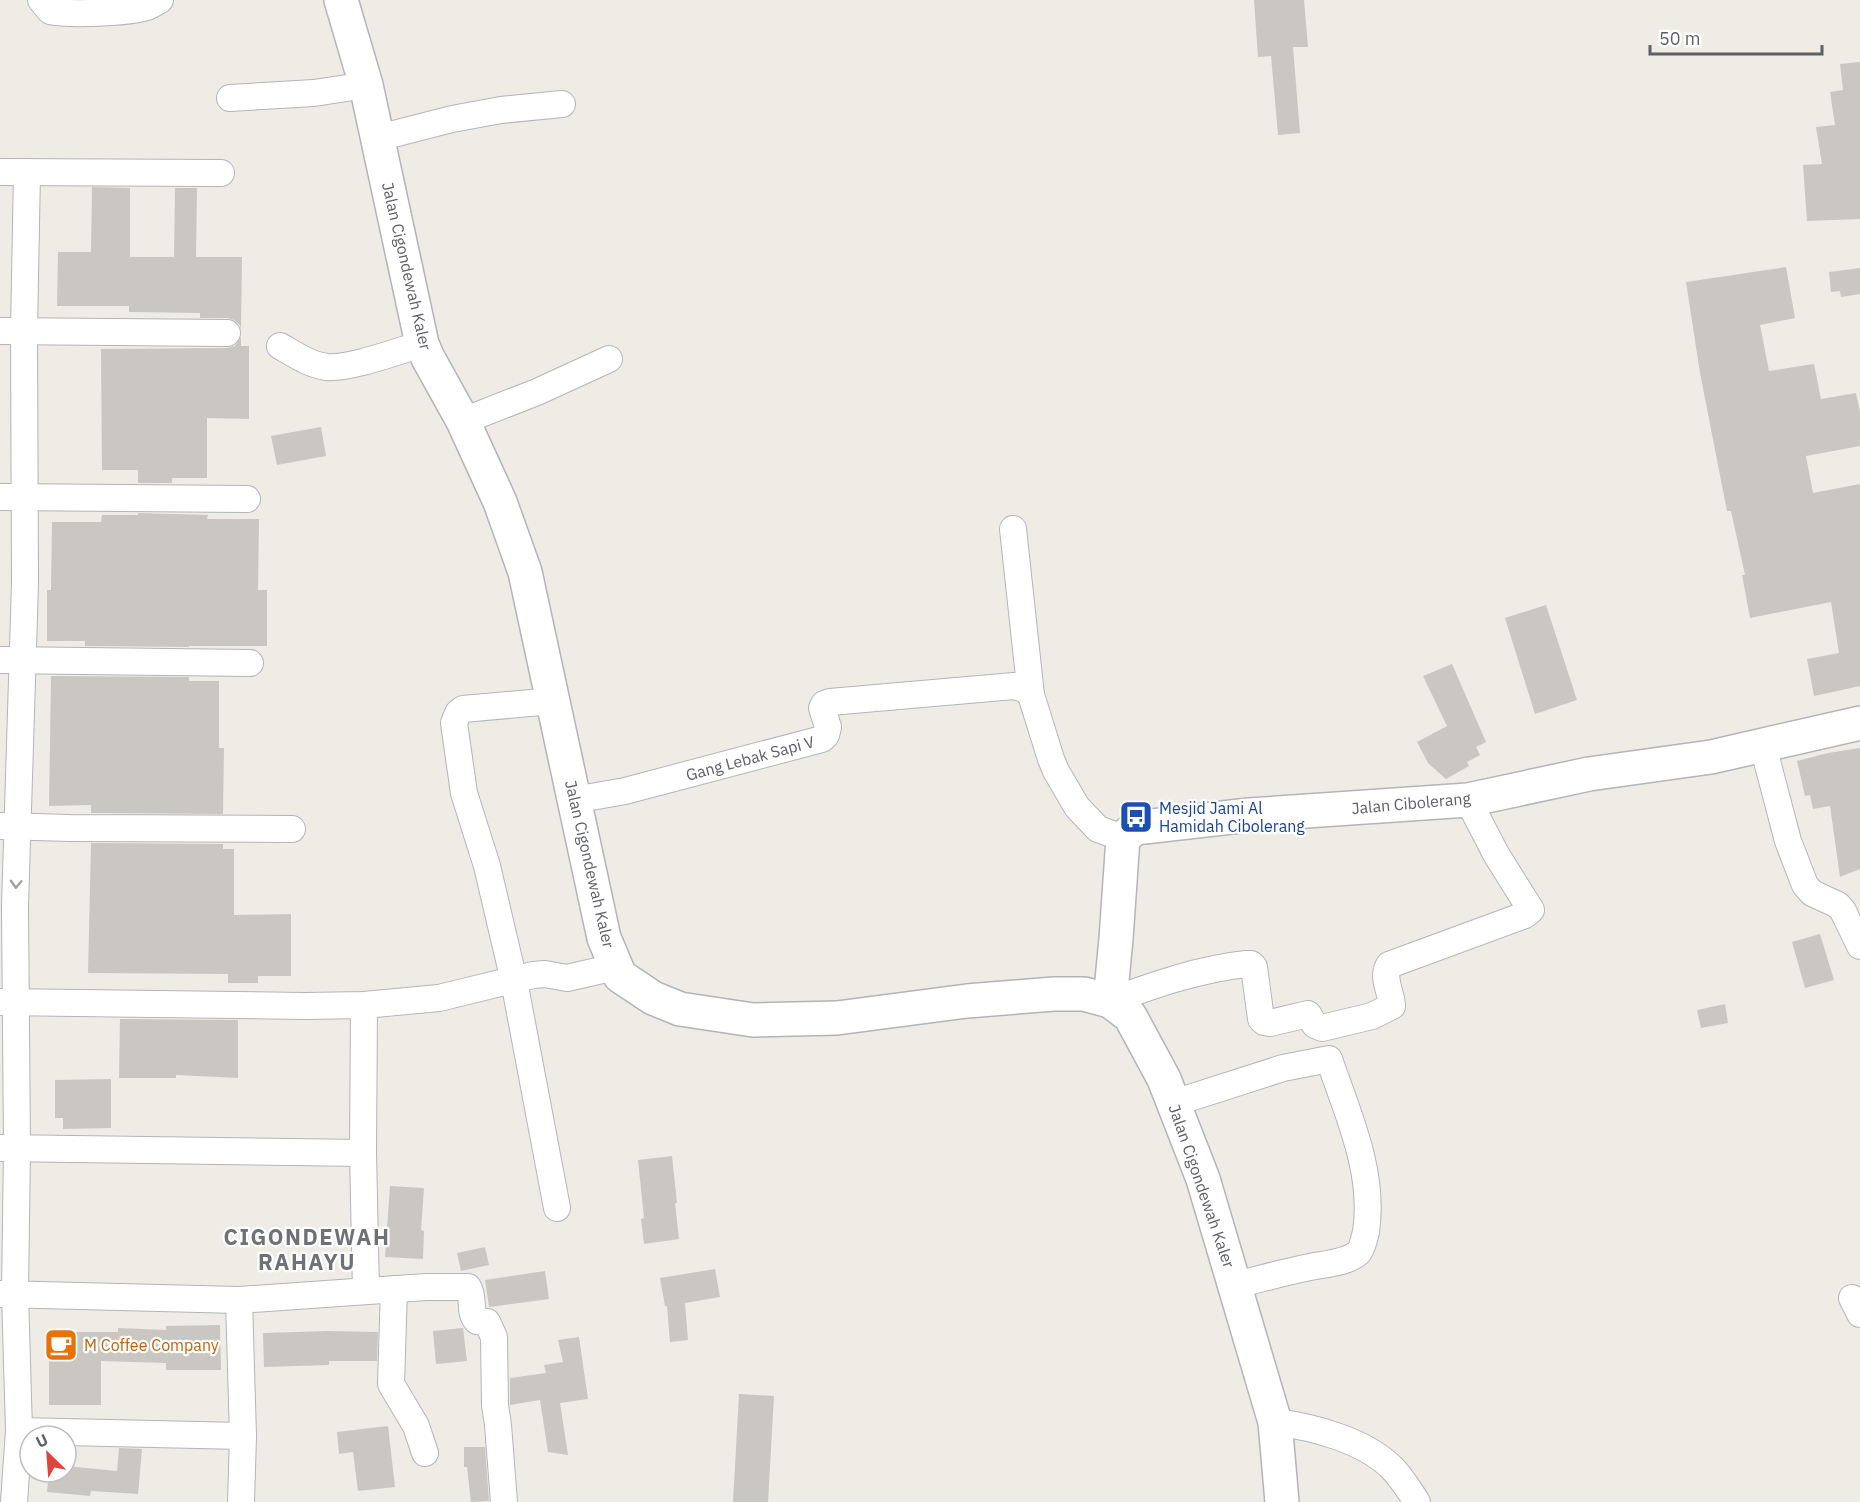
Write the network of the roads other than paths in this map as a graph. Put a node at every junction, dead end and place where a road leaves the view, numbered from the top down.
1 (42, 0) edge
2 (160, 0) edge
3 (341, 0) edge
4 (366, 85) junction
5 (230, 98) dead end
6 (562, 104) dead end
7 (378, 138) junction
8 (0, 172) edge
9 (27, 172) junction
10 (221, 173) dead end
11 (12, 331) edge
12 (227, 333) dead end
13 (423, 344) junction
14 (280, 346) dead end
15 (609, 359) dead end
16 (463, 421) junction
17 (13, 497) edge
18 (247, 499) dead end
19 (1012, 529) dead end
20 (11, 660) edge
21 (250, 663) dead end
22 (1031, 695) junction
23 (553, 700) junction
24 (1860, 723) edge
25 (1762, 746) junction
26 (574, 800) junction
27 (1467, 800) junction
28 (9, 826) edge
29 (292, 829) dead end
30 (1123, 838) junction
31 (1860, 946) edge
32 (615, 967) junction
33 (514, 981) junction
34 (1110, 1001) junction
35 (8, 1002) edge
36 (364, 1005) junction
37 (1322, 1028) junction
38 (1329, 1059) junction
39 (1174, 1103) junction
40 (8, 1148) edge
41 (363, 1153) junction
42 (557, 1208) dead end
43 (1235, 1285) junction
44 (394, 1289) junction
45 (366, 1291) junction
46 (8, 1294) edge
47 (239, 1300) junction
48 (9, 1399) edge
49 (1275, 1422) junction
50 (18, 1428) edge
51 (78, 1432) edge
52 (243, 1436) junction
53 (18, 1445) edge
54 (425, 1454) dead end
55 (14, 1502) edge
56 (241, 1502) edge
57 (504, 1502) edge
58 (1281, 1502) edge
59 (1417, 1502) edge

1 - 2 street
3 - 4 main road, Jalan Cigondewah Kaler
4 - 5 street
4 - 7 main road, Jalan Cigondewah Kaler
6 - 7 street
7 - 13 main road, Jalan Cigondewah Kaler
8 - 9 street
9 - 10 street
9 - 11 street
11 - 12 street
11 - 17 street
13 - 14 street
13 - 16 main road, Jalan Cigondewah Kaler
15 - 16 street
16 - 23 main road, Jalan Cigondewah Kaler
17 - 18 street
17 - 20 street
19 - 22 street
20 - 21 street
20 - 28 street
22 - 26 street, Gang Lebak Sapi V
22 - 30 street
23 - 26 main road, Jalan Cigondewah Kaler
23 - 33 street
24 - 25 main road, Jalan Cibolerang
25 - 27 main road, Jalan Cibolerang
25 - 31 street
26 - 32 main road, Jalan Cigondewah Kaler
27 - 30 main road, Jalan Cibolerang
27 - 37 street
28 - 29 street
28 -> 35 street
30 - 34 main road
32 - 33 street
32 - 34 main road, Jalan Cigondewah Kaler
33 - 36 street
33 - 42 street
34 - 37 street
34 - 39 main road, Jalan Cigondewah Kaler
35 - 36 street
35 - 40 street
36 - 41 street
37 - 38 street
38 - 39 street
38 - 43 street
39 - 43 main road, Jalan Cigondewah Kaler
40 - 41 street
40 - 46 street
41 - 45 street
43 - 49 main road, Jalan Cigondewah Kaler
44 - 45 street
44 - 54 street
44 - 57 street
45 - 47 street
46 - 47 street
46 - 48 street
47 - 52 street
48 - 50 street
49 - 58 main road, Jalan Cigondewah Kaler
49 - 59 street
51 - 52 street
52 - 56 street
53 - 55 street

